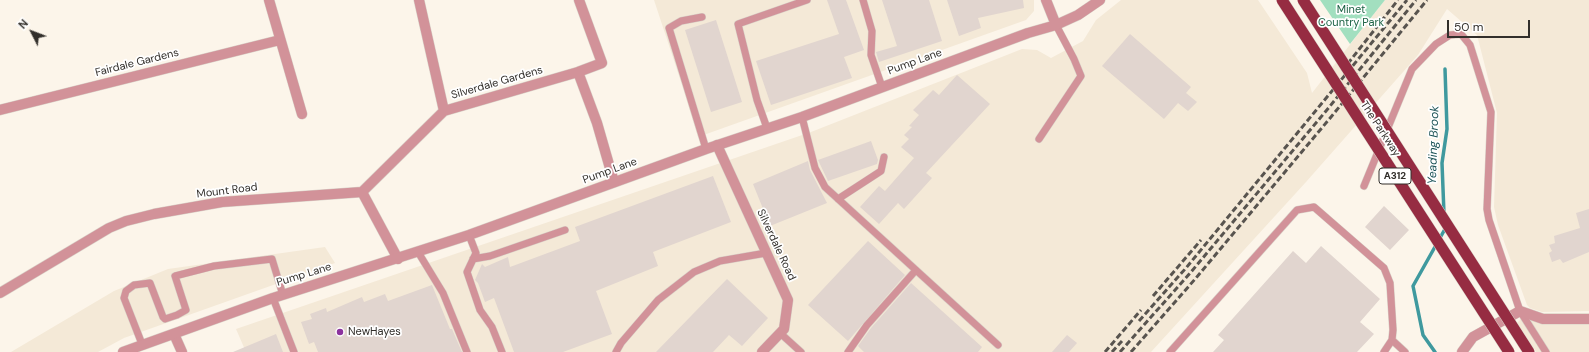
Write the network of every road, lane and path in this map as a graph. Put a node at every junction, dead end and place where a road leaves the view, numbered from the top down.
1 (269, 0) edge
2 (419, 0) edge
3 (579, 0) edge
4 (807, 0) edge
5 (863, 0) edge
6 (1046, 0) edge
7 (1100, 0) edge
8 (1282, 0) edge
9 (1302, 0) edge
10 (702, 17) dead end
11 (1056, 26) junction
12 (280, 40) junction
13 (578, 72) junction
14 (882, 87) junction
15 (0, 110) edge
16 (444, 111) junction
17 (302, 114) dead end
18 (802, 117) junction
19 (767, 128) junction
20 (1039, 139) dead end
21 (717, 145) junction
22 (706, 149) junction
23 (884, 157) dead end
24 (614, 182) junction
25 (1364, 186) dead end
26 (362, 192) junction
27 (838, 199) junction
28 (565, 230) dead end
29 (469, 235) junction
30 (418, 252) junction
31 (766, 253) junction
32 (398, 258) junction
33 (473, 259) junction
34 (916, 270) junction
35 (0, 293) edge
36 (283, 295) junction
37 (273, 298) junction
38 (1520, 311) junction
39 (1589, 319) edge
40 (780, 333) junction
41 (174, 334) junction
42 (1392, 340) junction
43 (142, 344) junction
44 (998, 345) dead end
45 (123, 352) edge
46 (182, 352) edge
47 (294, 352) edge
48 (468, 352) edge
49 (502, 352) edge
50 (616, 352) edge
51 (762, 352) edge
52 (801, 352) edge
53 (848, 352) edge
54 (1170, 352) edge
55 (1385, 352) edge
56 (1406, 352) edge
57 (1462, 352) edge
58 (1509, 352) edge
59 (1529, 352) edge
60 (1546, 352) edge

1 - 12 street
2 - 16 street, Silverdale Gardens
3 - 13 street, Silverdale Gardens
4 - 19 lane
5 - 14 lane
6 - 11 street
7 - 11 street, Pump Lane
8 - 58 highway, The Parkway / A312, bridge
9 - 59 highway, The Parkway / A312, bridge
10 - 22 lane
11 - 14 street, Pump Lane
11 - 20 lane
12 - 15 street, Fairdale Gardens
12 - 17 street
13 - 16 street, Silverdale Gardens
13 - 24 street
14 - 18 street, Pump Lane
16 - 26 street
18 - 19 street, Pump Lane
18 - 27 lane
19 - 21 street, Pump Lane
21 - 22 street, Pump Lane
21 - 31 street, Silverdale Road
22 - 24 street, Pump Lane
23 - 27 lane
24 - 29 street, Pump Lane
25 - 38 lane
26 - 32 street
26 - 35 street, Mount Road
27 - 34 lane
28 - 33 lane
29 - 30 street, Pump Lane
29 - 33 lane
30 - 32 street, Pump Lane
30 - 48 lane
31 - 40 street, Silverdale Road
31 - 50 lane
32 - 36 street, Pump Lane
33 - 49 lane
34 - 44 lane
34 - 53 lane
36 - 37 street, Pump Lane
36 - 43 lane
37 - 41 street, Pump Lane
37 - 47 lane
38 - 39 street
38 - 57 street
38 - 60 lane
40 - 51 street, Silverdale Road
40 - 52 lane
41 - 43 street, Pump Lane
41 - 46 street
42 - 54 lane
42 - 55 lane
42 - 56 lane
43 - 45 street, Pump Lane

